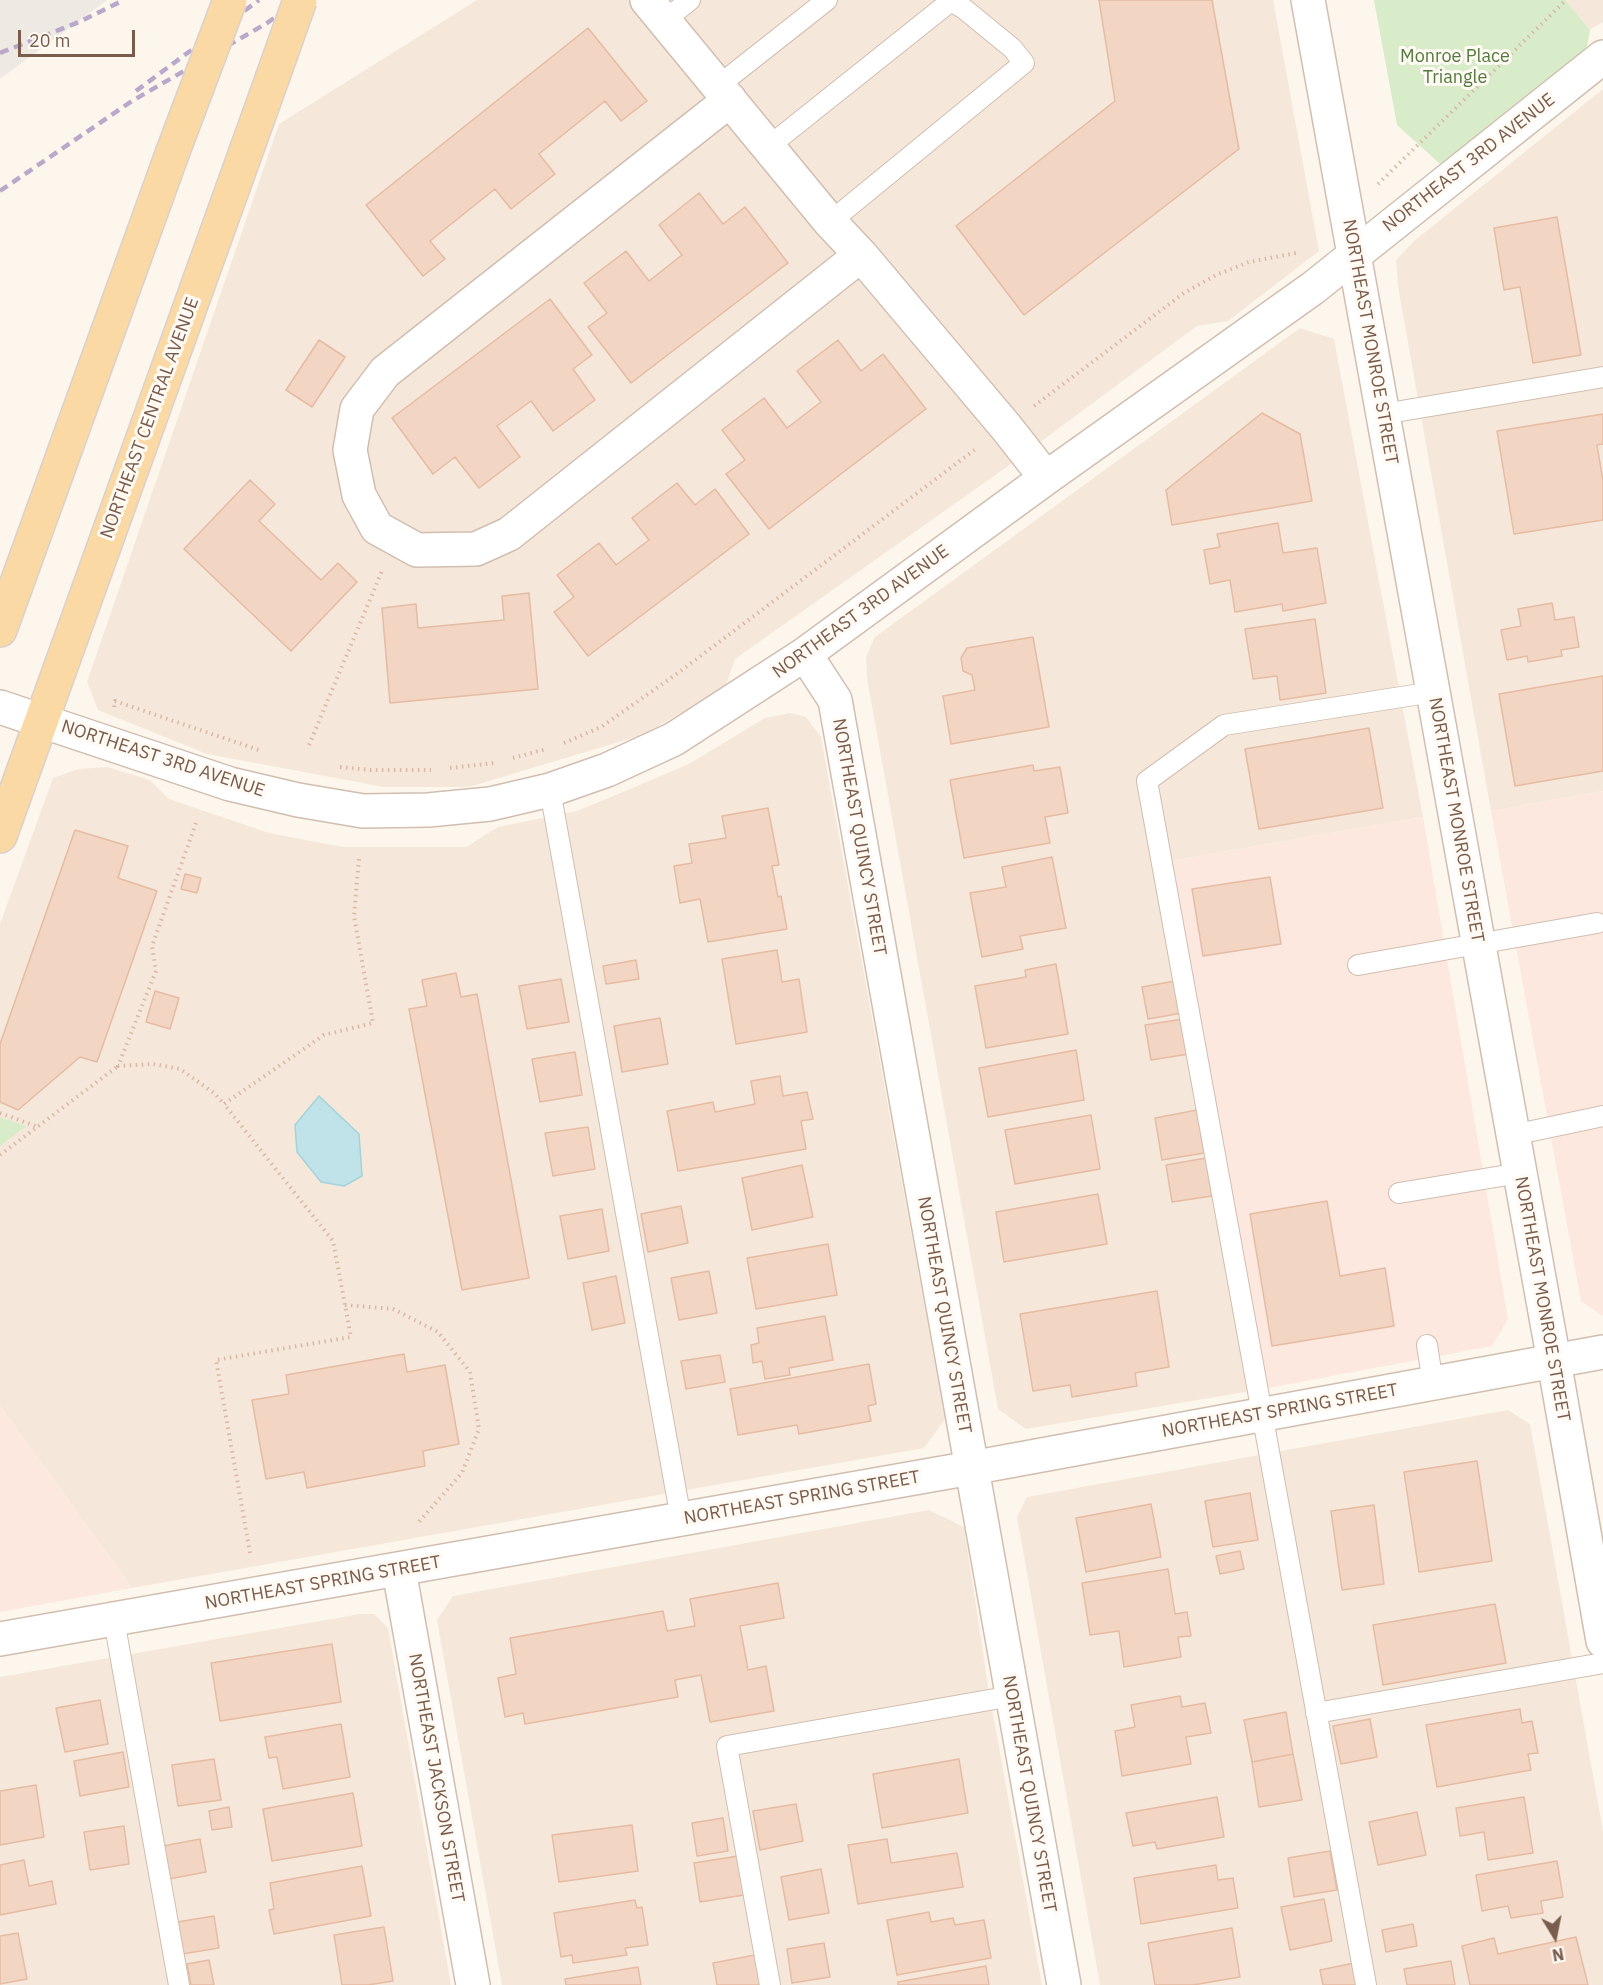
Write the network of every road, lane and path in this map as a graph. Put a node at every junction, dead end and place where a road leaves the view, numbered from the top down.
1 (230, 0) edge
2 (300, 0) edge
3 (690, 0) edge
4 (827, 0) edge
5 (1308, 0) edge
6 (1566, 0) edge
7 (949, 1) edge
8 (656, 11) edge
9 (1603, 57) edge
10 (724, 93) junction
11 (768, 147) junction
12 (1408, 156) dead end
13 (830, 222) junction
14 (1300, 252) dead end
15 (1355, 254) junction
16 (861, 255) junction
17 (1603, 377) edge
18 (1383, 414) junction
19 (1006, 427) junction
20 (1046, 478) junction
21 (396, 538) junction
22 (0, 630) edge
23 (805, 654) junction
24 (1433, 692) junction
25 (115, 701) dead end
26 (0, 707) edge
27 (41, 720) junction
28 (309, 745) dead end
29 (267, 753) dead end
30 (338, 767) dead end
31 (443, 769) dead end
32 (433, 770) dead end
33 (550, 789) junction
34 (196, 823) dead end
35 (0, 836) edge
36 (359, 858) dead end
37 (1597, 923) dead end
38 (1479, 945) junction
39 (1358, 965) dead end
40 (118, 1066) junction
41 (224, 1104) junction
42 (0, 1113) edge
43 (1603, 1116) edge
44 (38, 1127) junction
45 (1513, 1135) junction
46 (0, 1155) edge
47 (1520, 1173) junction
48 (1400, 1193) dead end
49 (345, 1305) junction
50 (1427, 1345) dead end
51 (1603, 1352) edge
52 (1554, 1361) junction
53 (1433, 1383) junction
54 (1262, 1414) junction
55 (970, 1468) junction
56 (681, 1519) junction
57 (417, 1524) dead end
58 (250, 1553) dead end
59 (399, 1570) junction
60 (114, 1620) junction
61 (0, 1639) edge
62 (1603, 1641) edge
63 (1603, 1663) edge
64 (1012, 1696) junction
65 (1316, 1713) junction
66 (179, 1985) edge
67 (472, 1985) edge
68 (770, 1985) edge
69 (1064, 1985) edge
70 (1366, 1985) edge

1 - 22 main road, bridge
2 - 27 main road, NORTHEAST CENTRAL AVENUE, bridge
3 - 8 lane
4 - 10 lane
5 - 15 street, NORTHEAST MONROE STREET
6 - 12 path
7 - 11 lane
7 - 13 lane
8 - 10 street
9 - 15 street, NORTHEAST 3RD AVENUE
10 - 11 street
10 - 21 street
11 - 13 street
13 - 16 street
14 - 19 path
15 - 18 street, NORTHEAST MONROE STREET
15 - 20 street, NORTHEAST 3RD AVENUE
16 - 19 street
16 - 21 street
17 - 18 lane
18 - 24 street, NORTHEAST MONROE STREET
19 - 20 street
19 - 31 path
20 - 23 street, NORTHEAST 3RD AVENUE
21 - 28 path
23 - 33 street, NORTHEAST 3RD AVENUE
23 - 55 street, NORTHEAST QUINCY STREET
24 - 38 street, NORTHEAST MONROE STREET
24 - 54 lane
25 - 29 path
26 - 27 street, NORTHEAST 3RD AVENUE
27 - 33 street, NORTHEAST 3RD AVENUE
27 - 35 main road, NORTHEAST CENTRAL AVENUE
30 - 32 path
33 - 56 lane
34 - 40 path
36 - 41 path
37 - 38 lane
38 - 39 lane
38 - 45 street, NORTHEAST MONROE STREET
40 - 41 path
40 - 44 path
41 - 49 path
42 - 44 path
43 - 45 lane
44 - 46 path
45 - 47 street, NORTHEAST MONROE STREET
47 - 48 lane
47 - 52 street, NORTHEAST MONROE STREET
49 - 57 path
49 - 58 path
50 - 53 lane
51 - 52 street, NORTHEAST SPRING STREET
52 - 53 street, NORTHEAST SPRING STREET
52 - 62 street, NORTHEAST MONROE STREET
53 - 54 street, NORTHEAST SPRING STREET
54 - 55 street, NORTHEAST SPRING STREET
54 - 65 lane
55 - 56 street, NORTHEAST SPRING STREET
55 - 64 street, NORTHEAST QUINCY STREET
56 - 59 street, NORTHEAST SPRING STREET
59 - 60 street, NORTHEAST SPRING STREET
59 - 67 street, NORTHEAST JACKSON STREET
60 - 61 street, NORTHEAST SPRING STREET
60 - 66 lane
63 - 65 lane
64 - 68 lane
64 - 69 street, NORTHEAST QUINCY STREET
65 - 70 lane

